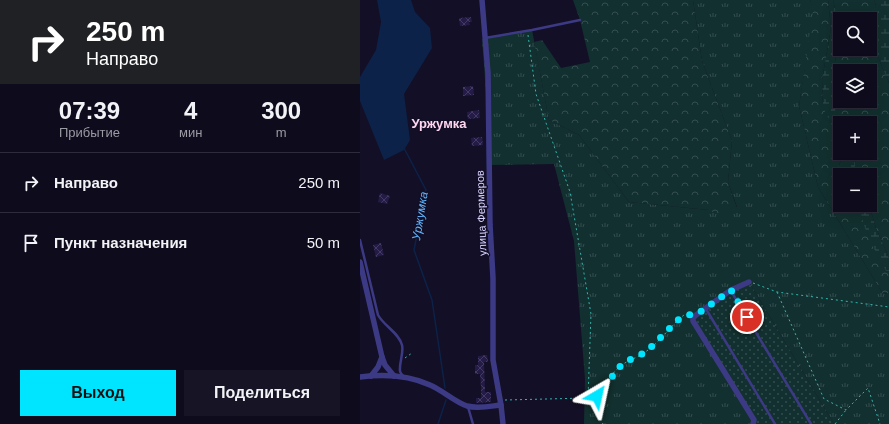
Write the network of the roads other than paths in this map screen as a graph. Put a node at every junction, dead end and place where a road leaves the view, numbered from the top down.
1 (482, 0) edge
2 (580, 20) dead end
3 (485, 38) junction
4 (360, 240) edge
5 (360, 262) edge
6 (749, 282) road end
7 (363, 287) edge
8 (731, 290) junction
9 (706, 309) junction
10 (382, 358) junction
11 (371, 376) junction
12 (394, 376) junction
13 (360, 377) edge
14 (403, 377) junction
15 (501, 403) junction
16 (467, 406) junction
17 (473, 424) edge
18 (503, 424) edge
19 (753, 424) edge
20 (775, 424) edge
21 (811, 424) edge

1 - 3 street, улица Фермеров
2 - 3 lane
3 - 15 street, улица Фермеров
4 - 14 lane
5 - 7 street
6 - 8 street
7 - 10 street
8 - 9 street
8 - 21 lane
9 - 19 street
9 - 20 lane
10 - 11 street
10 - 12 street
11 - 12 street
11 - 13 street
12 - 14 street
14 - 16 street
15 - 16 street
15 - 18 street, улица Фермеров
16 - 17 lane

